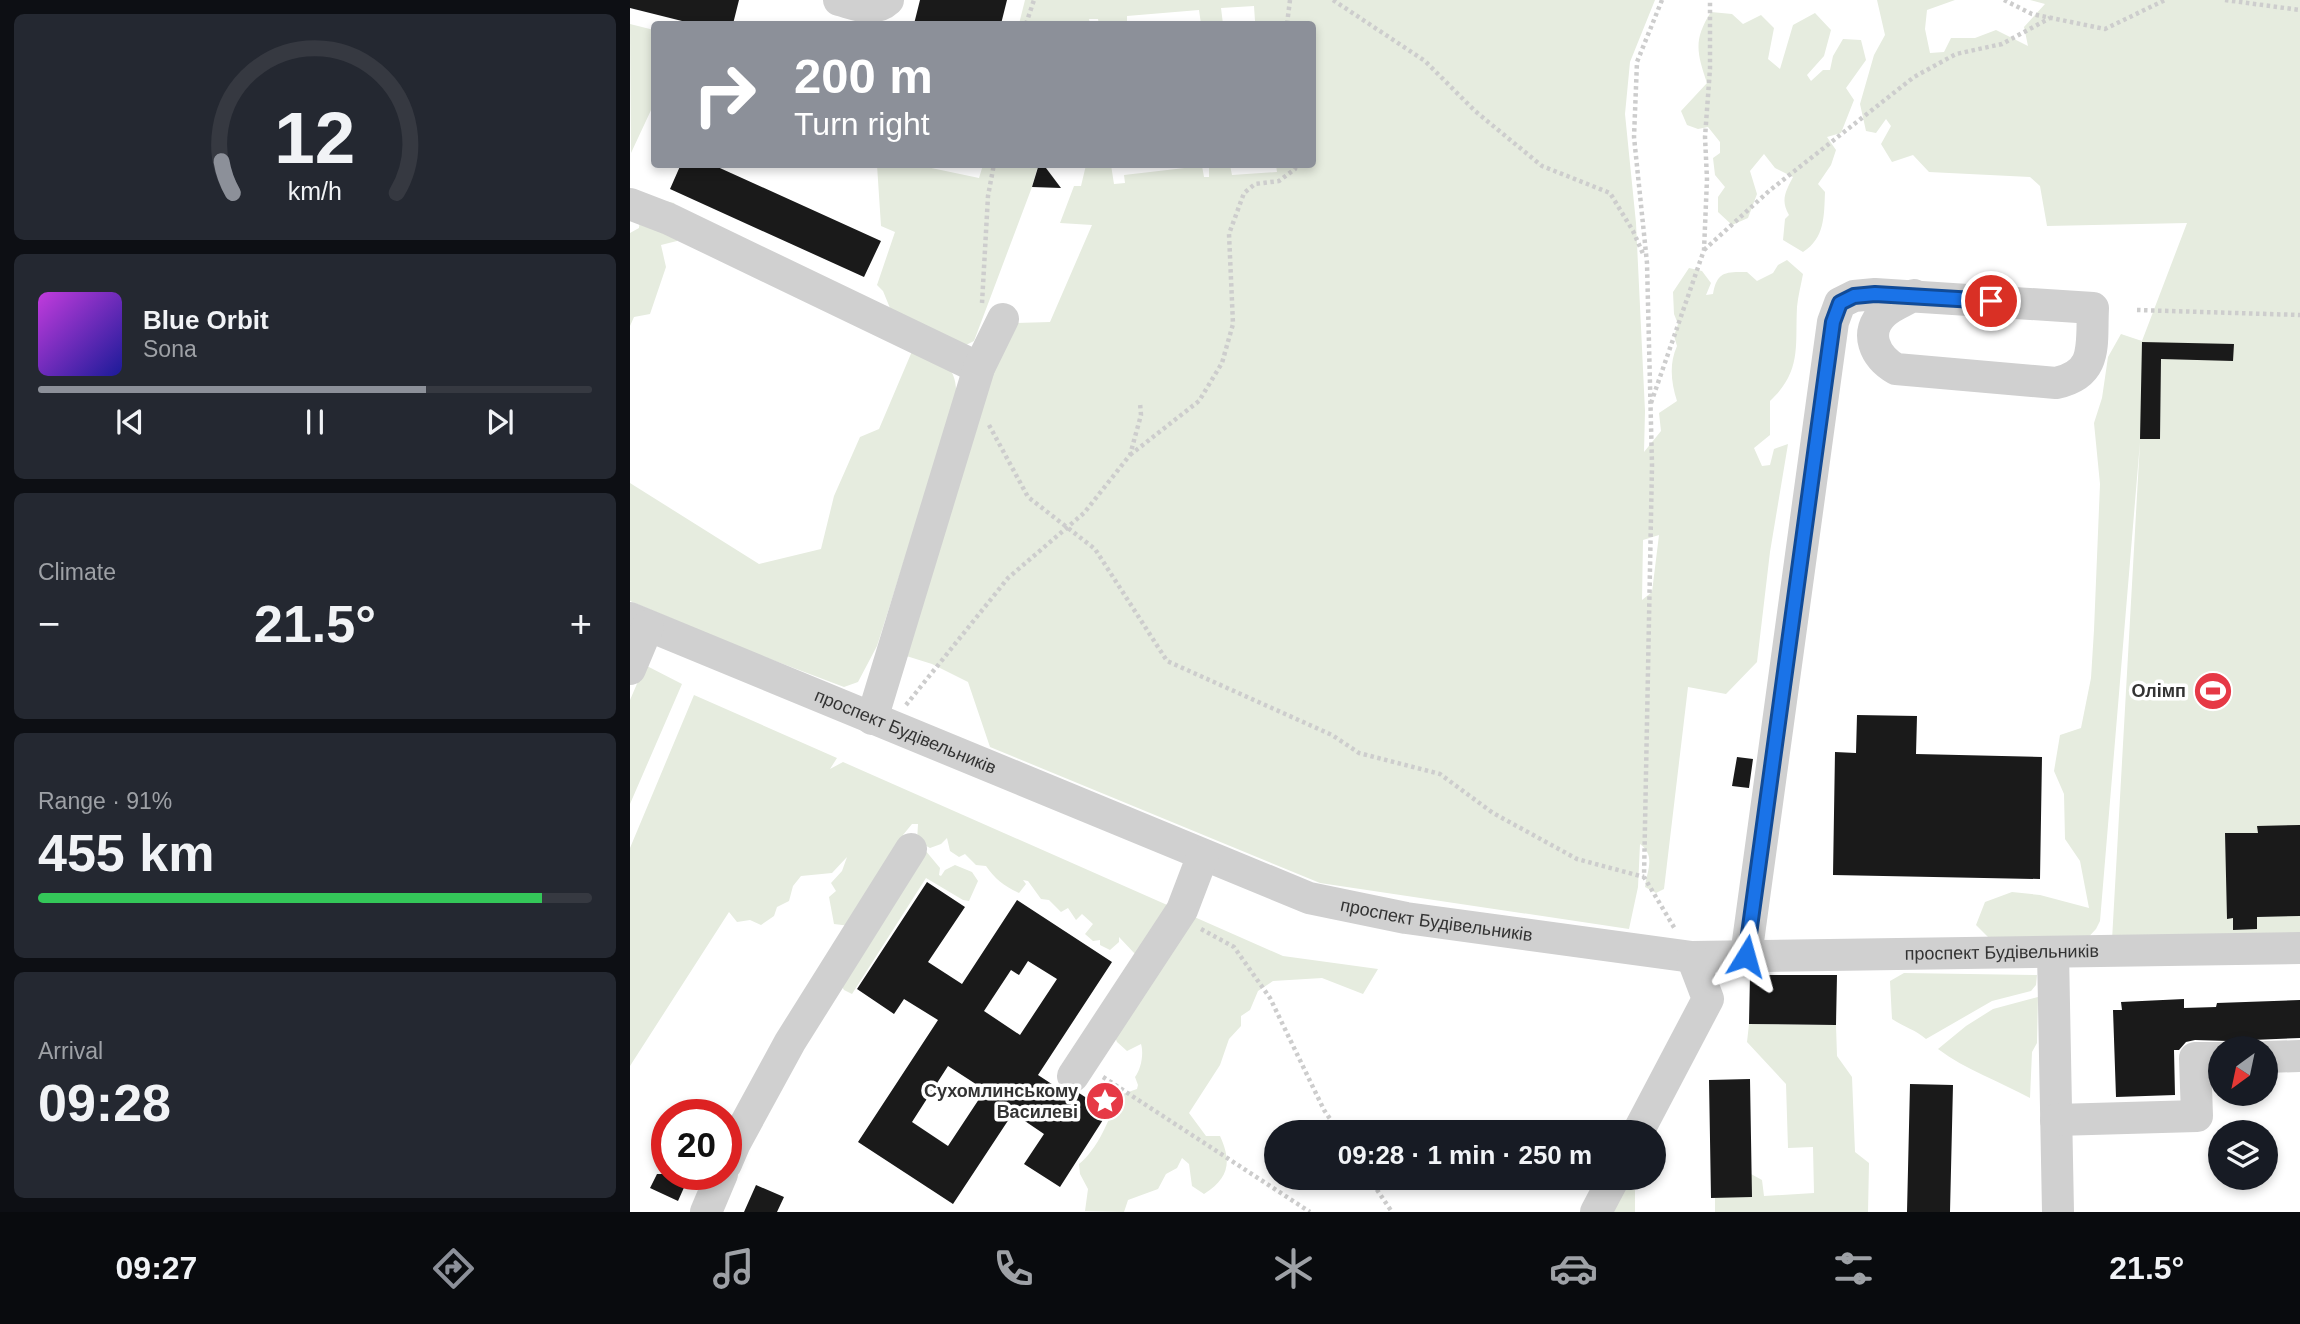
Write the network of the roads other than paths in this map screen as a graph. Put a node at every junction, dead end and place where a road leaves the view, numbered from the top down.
1 (839, 0) edge
2 (888, 0) edge
3 (630, 204) edge
4 (1914, 295) junction
5 (992, 317) road end
6 (979, 368) junction
7 (639, 622) edge
8 (630, 669) edge
9 (880, 723) junction
10 (911, 849) dead end
11 (1203, 855) junction
12 (2300, 948) edge
13 (2053, 952) junction
14 (1746, 956) junction
15 (1692, 957) junction
16 (2300, 1056) edge
17 (2278, 1057) edge
18 (2208, 1058) edge
19 (1077, 1070) road end
20 (1644, 1120) edge
21 (2056, 1120) junction
22 (742, 1134) edge
23 (715, 1190) edge
24 (1608, 1190) edge
25 (706, 1212) edge
26 (1596, 1212) edge
27 (2058, 1212) edge

1 - 2 street
3 - 6 street
4 - 4 street
4 - 14 street
5 - 6 street
6 - 9 street
7 - 8 street
7 - 9 street, проспект Будівельників
9 - 11 street, проспект Будівельників
10 - 22 street
11 - 15 street, проспект Будівельників
11 - 19 street
12 - 13 street, проспект Будівельників
13 - 14 street, проспект Будівельників
13 - 21 street
14 - 15 street, проспект Будівельників
15 - 20 street
16 - 17 street
18 - 21 street
21 - 27 street
23 - 25 street
24 - 26 street

